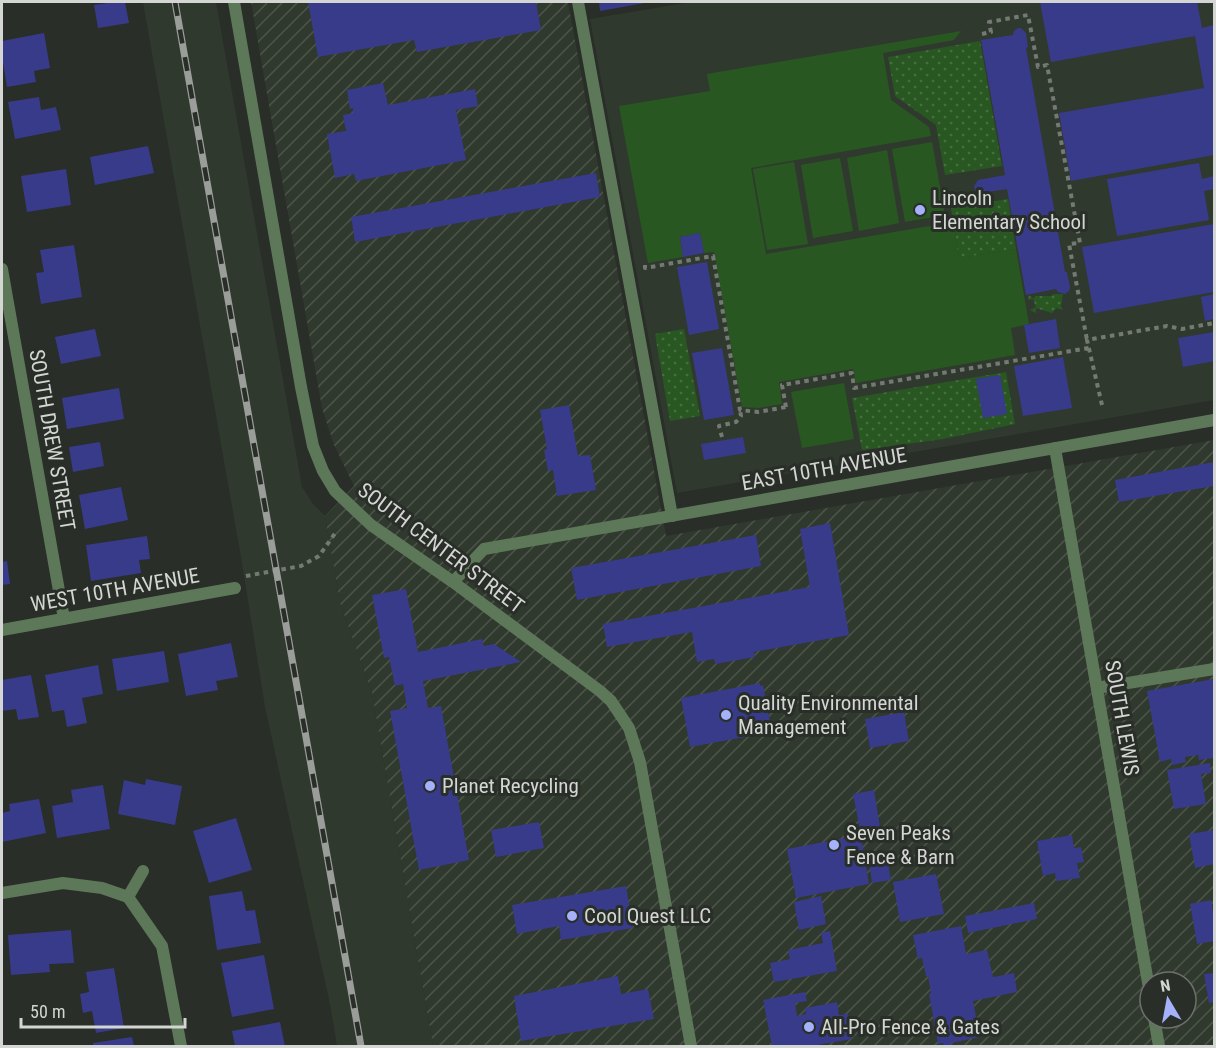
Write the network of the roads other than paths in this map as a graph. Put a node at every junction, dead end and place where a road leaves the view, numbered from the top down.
1 (234, 2) edge
2 (578, 2) edge
3 (2, 269) edge
4 (1215, 420) edge
5 (1055, 448) junction
6 (672, 516) junction
7 (453, 582) junction
8 (235, 588) dead end
9 (64, 619) junction
10 (2, 630) edge
11 (1215, 669) edge
12 (1097, 688) junction
13 (143, 871) dead end
14 (2, 893) edge
15 (128, 897) junction
16 (1146, 970) edge
17 (1156, 1030) edge
18 (181, 1047) edge
19 (691, 1047) edge
20 (1159, 1047) edge

1 - 7 street, SOUTH CENTER STREET
2 - 6 street
3 - 9 street, SOUTH DREW STREET
4 - 5 street, EAST 10TH AVENUE
5 - 6 street, EAST 10TH AVENUE
5 - 12 street, SOUTH LEWIS
6 - 7 street, EAST 10TH AVENUE
7 - 19 street, SOUTH CENTER STREET
8 - 9 street, WEST 10TH AVENUE
9 - 10 street, WEST 10TH AVENUE
11 - 12 street
12 - 16 street, SOUTH LEWIS
13 - 15 street
14 - 15 street
15 - 18 street
17 - 20 street

